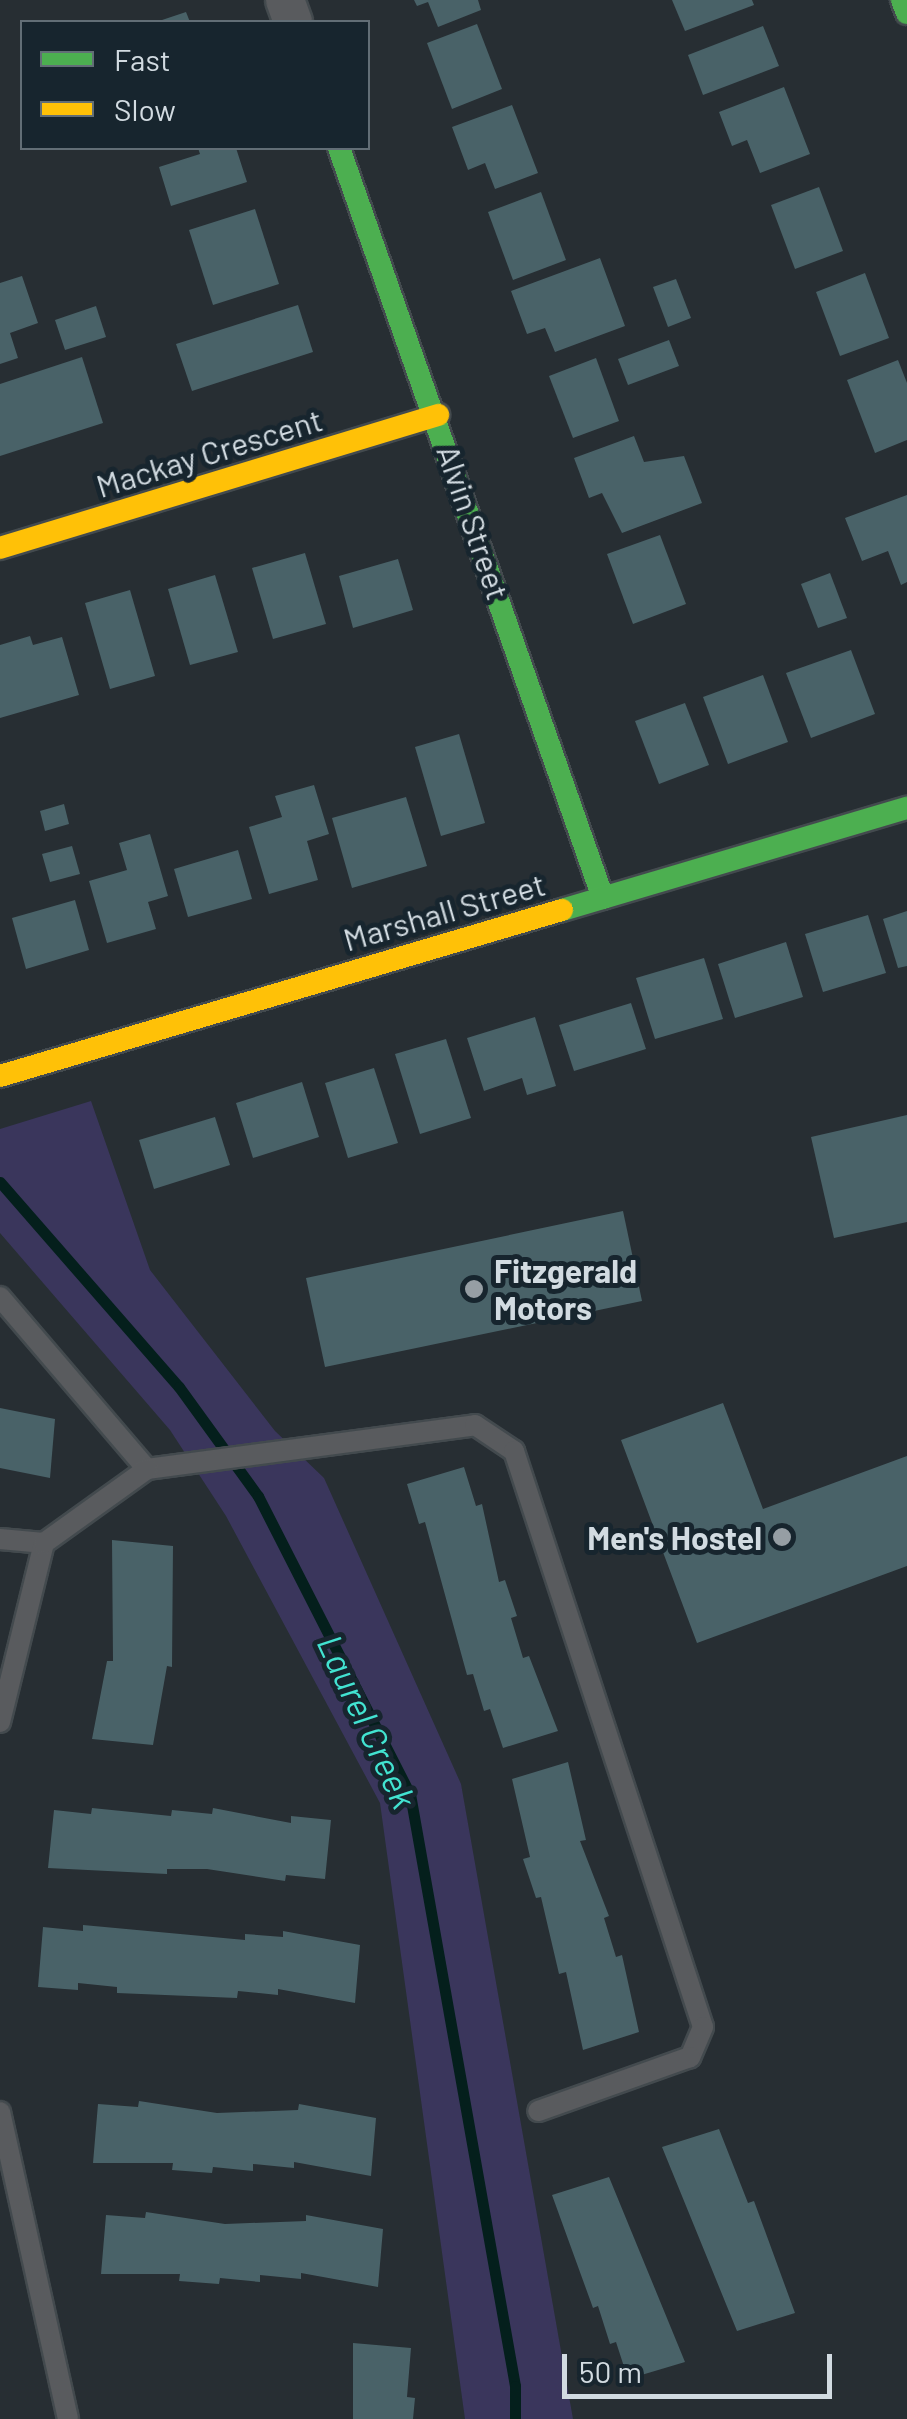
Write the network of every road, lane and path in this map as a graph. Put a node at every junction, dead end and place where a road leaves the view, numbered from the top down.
1 (902, 0) edge
2 (907, 13) edge
3 (340, 150) edge
4 (438, 415) junction
5 (0, 548) edge
6 (907, 808) edge
7 (603, 898) junction
8 (0, 1076) edge
9 (0, 1296) edge
10 (147, 1469) junction
11 (0, 1539) edge
12 (44, 1544) junction
13 (0, 1722) edge
14 (538, 2111) dead end
15 (0, 2112) edge
16 (68, 2419) edge

1 - 2 street
3 - 4 street, Alvin Street
4 - 5 street, Mackay Crescent
4 - 7 street, Alvin Street
6 - 7 street, Marshall Street
7 - 8 street, Marshall Street
9 - 10 lane
10 - 12 lane
10 - 14 lane
11 - 12 lane
12 - 13 lane
15 - 16 lane

